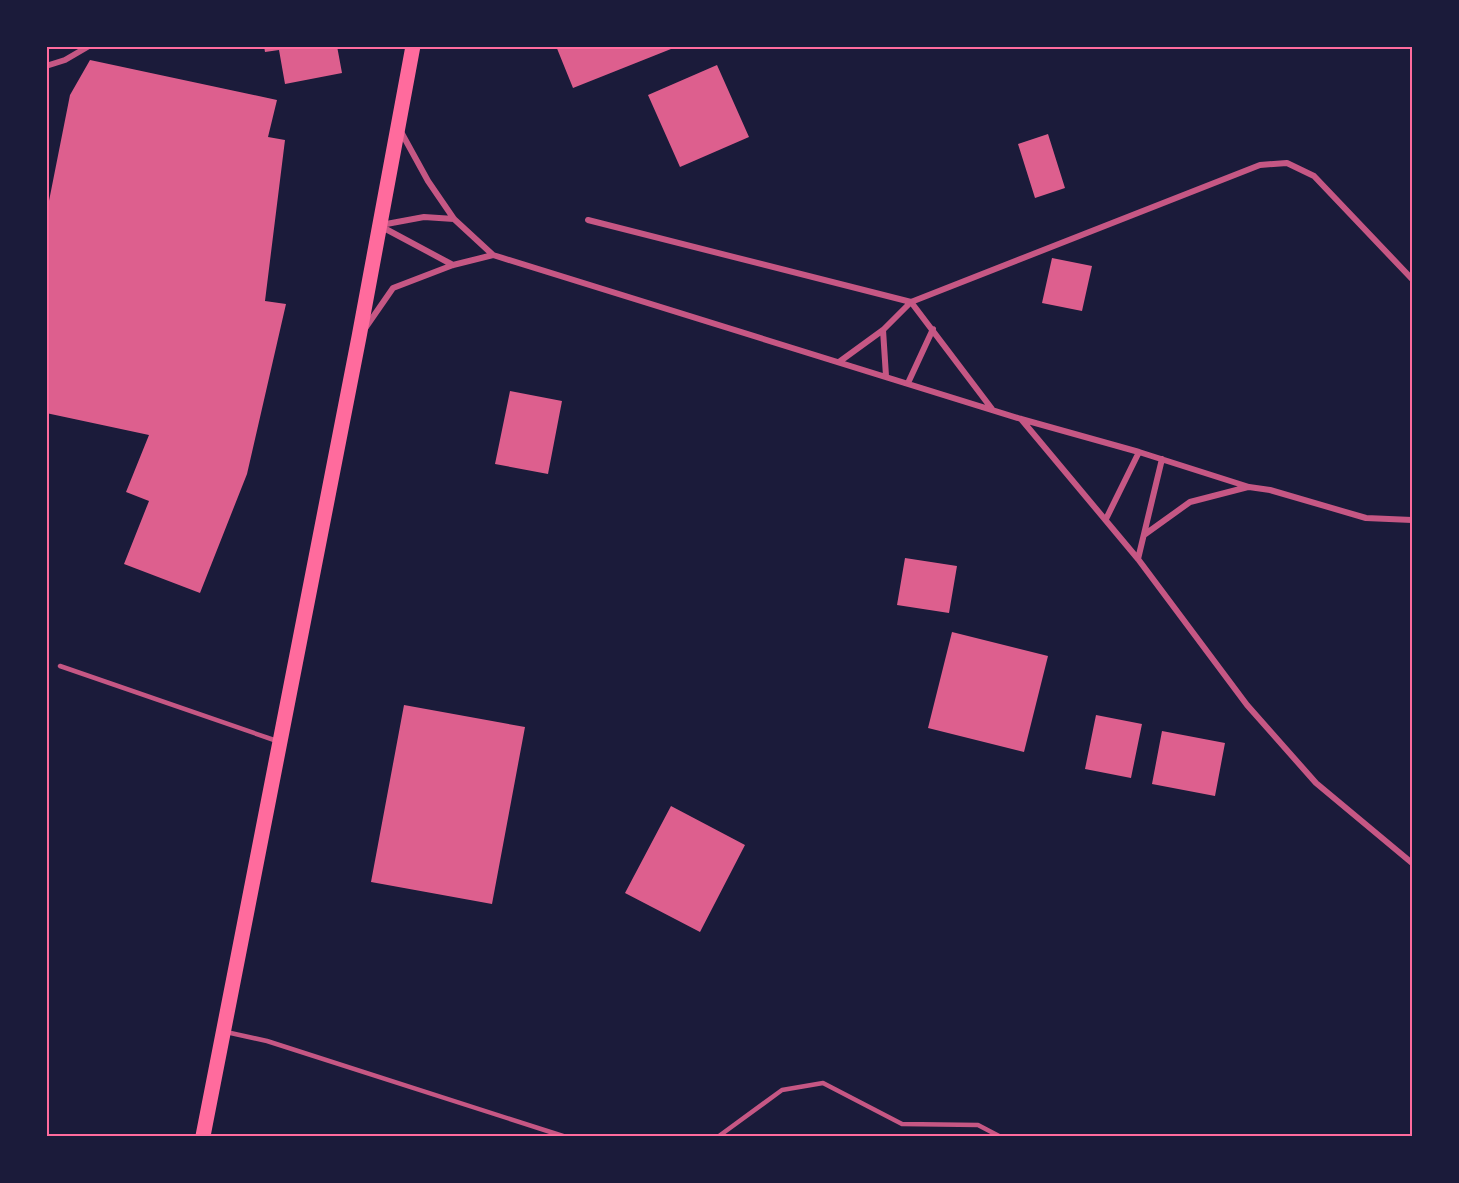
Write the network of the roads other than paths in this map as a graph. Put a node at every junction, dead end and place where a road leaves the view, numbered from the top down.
1 (89, 46) edge
2 (413, 46) edge
3 (46, 66) edge
4 (398, 127) junction
5 (454, 219) junction
6 (588, 220) dead end
7 (380, 226) junction
8 (493, 255) junction
9 (453, 264) junction
10 (1413, 279) edge
11 (911, 302) junction
12 (933, 329) junction
13 (883, 330) junction
14 (359, 337) junction
15 (839, 362) junction
16 (886, 376) junction
17 (908, 383) junction
18 (992, 409) junction
19 (1021, 419) junction
20 (1139, 452) junction
21 (1162, 459) junction
22 (1249, 487) junction
23 (1106, 519) junction
24 (1413, 519) edge
25 (1144, 535) junction
26 (1138, 559) junction
27 (60, 666) dead end
28 (280, 742) junction
29 (1413, 863) edge
30 (223, 1031) junction
31 (203, 1137) edge
32 (563, 1137) edge
33 (719, 1137) edge
34 (999, 1137) edge

1 - 3 street
2 - 4 main road
4 - 5 street
4 - 7 main road
5 - 7 street
5 - 8 street
6 - 11 street
7 - 9 street
7 - 14 main road
8 - 9 street
8 - 15 street
9 - 14 street
10 - 11 street
11 - 12 street
11 - 13 street
12 - 17 street
12 - 18 street
13 - 15 street
13 - 16 street
14 - 28 main road
15 - 16 street
16 - 17 street
17 - 18 street
18 - 19 street
19 - 20 street
19 - 23 street
20 - 21 street
20 - 23 street
21 - 22 street
21 - 25 street
22 - 24 street
22 - 25 street
23 - 26 street
25 - 26 street
26 - 29 street
27 - 28 lane
28 - 30 main road
30 - 31 main road
30 - 32 lane
33 - 34 lane

